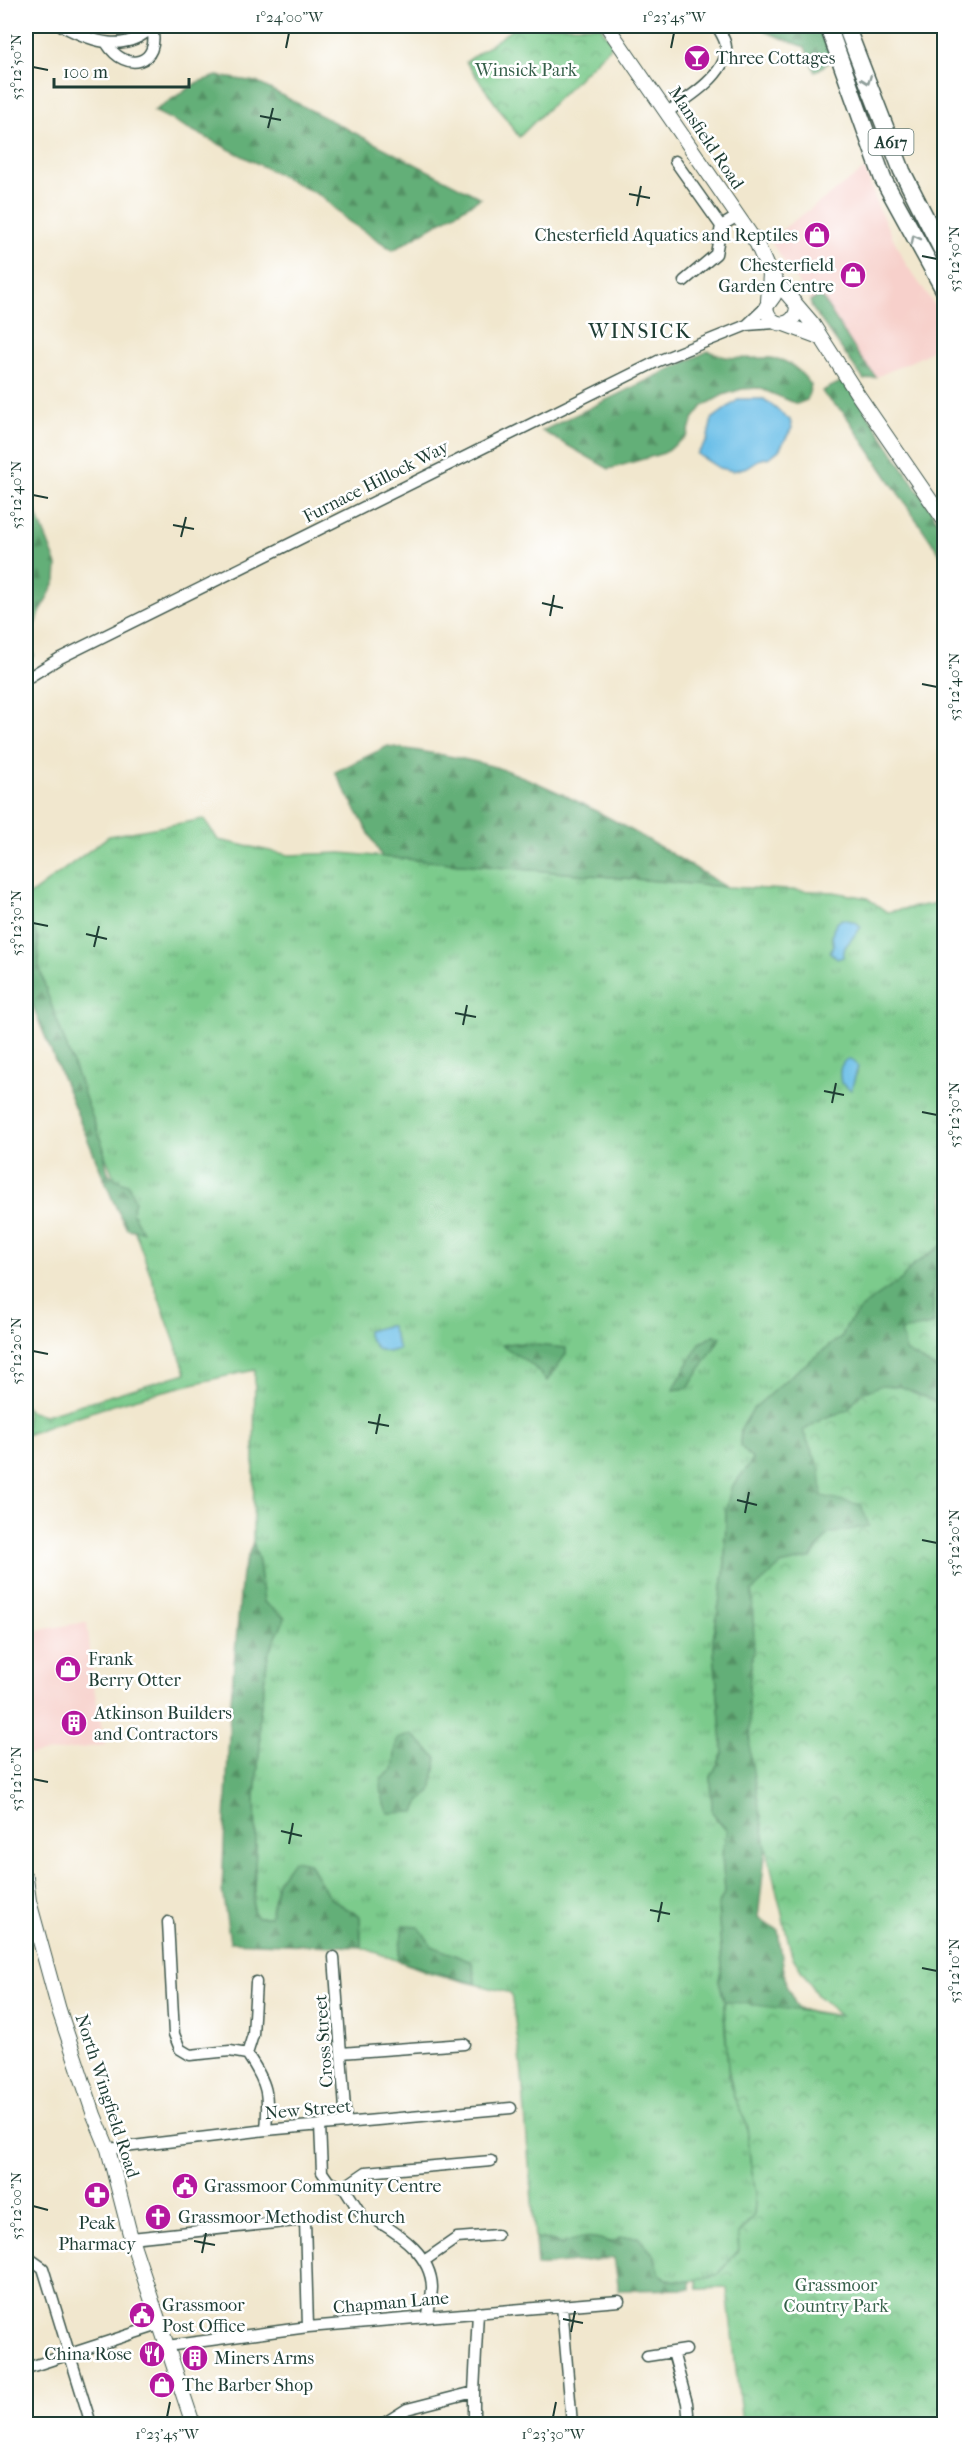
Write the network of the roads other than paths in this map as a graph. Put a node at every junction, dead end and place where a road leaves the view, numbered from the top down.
1 (62, 26) edge
2 (607, 26) edge
3 (717, 26) edge
4 (828, 26) edge
5 (846, 26) edge
6 (153, 27) edge
7 (107, 44) junction
8 (667, 112) junction
9 (675, 161) dead end
10 (738, 216) junction
11 (721, 226) junction
12 (945, 254) edge
13 (770, 274) junction
14 (684, 281) dead end
15 (945, 290) edge
16 (793, 300) junction
17 (767, 304) junction
18 (780, 323) junction
19 (747, 325) junction
20 (819, 338) junction
21 (945, 520) edge
22 (26, 679) edge
23 (26, 1878) edge
24 (168, 1922) dead end
25 (334, 1957) dead end
26 (256, 1982) dead end
27 (464, 2044) dead end
28 (341, 2053) junction
29 (247, 2054) junction
30 (512, 2108) dead end
31 (346, 2123) junction
32 (320, 2125) junction
33 (266, 2130) junction
34 (108, 2149) junction
35 (491, 2161) dead end
36 (344, 2187) junction
37 (361, 2214) dead end
38 (379, 2222) dead end
39 (496, 2235) dead end
40 (131, 2238) junction
41 (26, 2256) edge
42 (424, 2261) junction
43 (619, 2301) dead end
44 (562, 2306) junction
45 (478, 2312) junction
46 (428, 2315) junction
47 (159, 2325) junction
48 (308, 2327) junction
49 (167, 2346) junction
50 (686, 2350) dead end
51 (673, 2352) junction
52 (70, 2355) junction
53 (647, 2356) dead end
54 (27, 2368) edge
55 (474, 2392) junction
56 (91, 2424) edge
57 (193, 2424) edge
58 (383, 2424) edge
59 (474, 2424) edge
60 (572, 2424) edge
61 (689, 2424) edge

1 - 7 street
2 - 8 main road, Mansfield Road
3 - 8 street
15 -> 4 highway, A617
5 -> 12 highway, A617
6 - 7 street
6 - 7 street
8 - 10 main road, Mansfield Road
9 - 11 street
10 - 11 street
10 - 13 main road, Mansfield Road
11 - 14 street
13 - 16 main road, Mansfield Road
13 - 17 main road, Mansfield Road
16 - 17 main road
16 - 18 main road
16 - 20 main road, Mansfield Road
17 - 18 main road
17 - 19 street, Furnace Hillock Way
18 - 19 street, Furnace Hillock Way
18 - 20 main road
19 - 22 street, Furnace Hillock Way
20 - 21 main road, Mansfield Road
23 - 34 main road, North Wingfield Road
24 - 29 street
25 - 28 street, Cross Street
26 - 29 street
27 - 28 street
28 - 31 street, Cross Street
29 - 33 street
30 - 31 street, New Street
31 - 32 street, New Street
32 - 33 street, New Street
32 - 36 street
33 - 34 street, New Street
34 - 40 main road, North Wingfield Road
35 - 36 street
36 - 37 street
38 - 42 street
39 - 42 street
40 - 47 main road, North Wingfield Road
40 - 48 street
41 - 52 street
42 - 46 street
43 - 44 street, Chapman Lane
44 - 45 street, Chapman Lane
44 - 60 street
45 - 46 street, Chapman Lane
45 - 55 street
46 - 48 street, Chapman Lane
47 - 49 main road, North Wingfield Road
47 - 52 street
48 - 49 street, Chapman Lane
49 - 57 main road, North Wingfield Road
50 - 51 street
51 - 53 street
51 - 61 street
52 - 54 street
52 - 56 street
55 - 58 street
55 - 59 street

